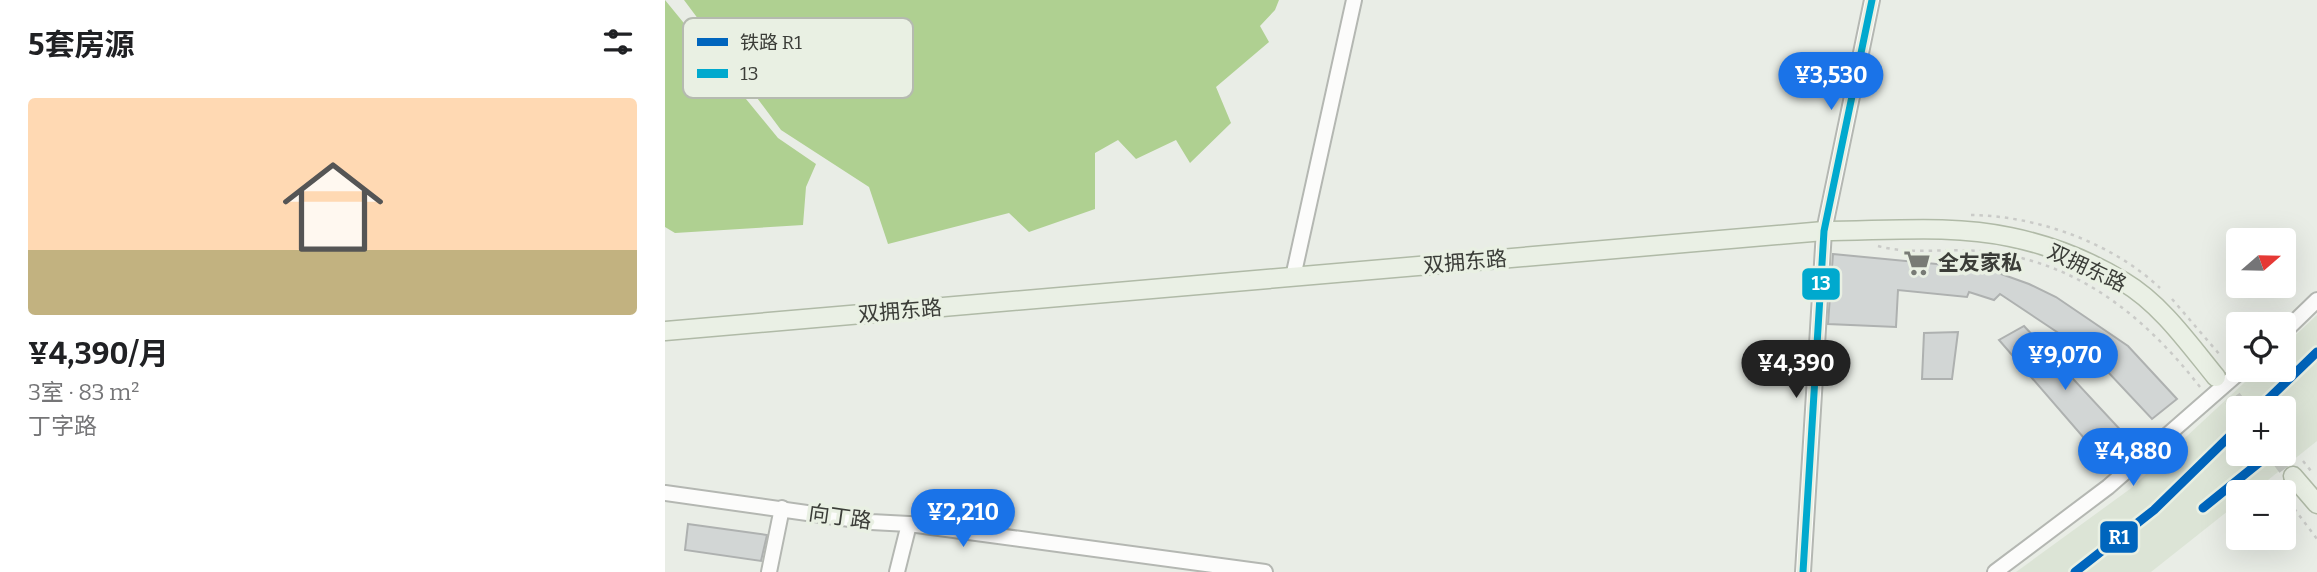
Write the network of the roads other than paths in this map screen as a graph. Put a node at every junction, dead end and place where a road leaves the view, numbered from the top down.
1 (1354, 0) edge
2 (1872, 0) edge
3 (1824, 231) junction
4 (1293, 277) junction
5 (2317, 300) edge
6 (2296, 320) edge
7 (665, 331) edge
8 (2216, 377) tunnel mouth
9 (2228, 382) edge
10 (2293, 476) tunnel mouth
11 (665, 493) edge
12 (2317, 505) edge
13 (782, 508) junction
14 (909, 524) junction
15 (769, 572) edge
16 (897, 572) edge
17 (1265, 572) edge
18 (1803, 572) edge
19 (1995, 572) edge

1 - 4 street
2 - 3 street
3 - 4 main road, 双拥东路
3 - 8 main road, 双拥东路
3 - 18 street
4 - 7 main road, 双拥东路
5 - 6 street
9 - 19 street
10 - 12 main road
11 - 13 street, 向丁路
13 - 14 street, 向丁路
13 - 15 street
14 - 16 street
14 - 17 street, 向丁路

